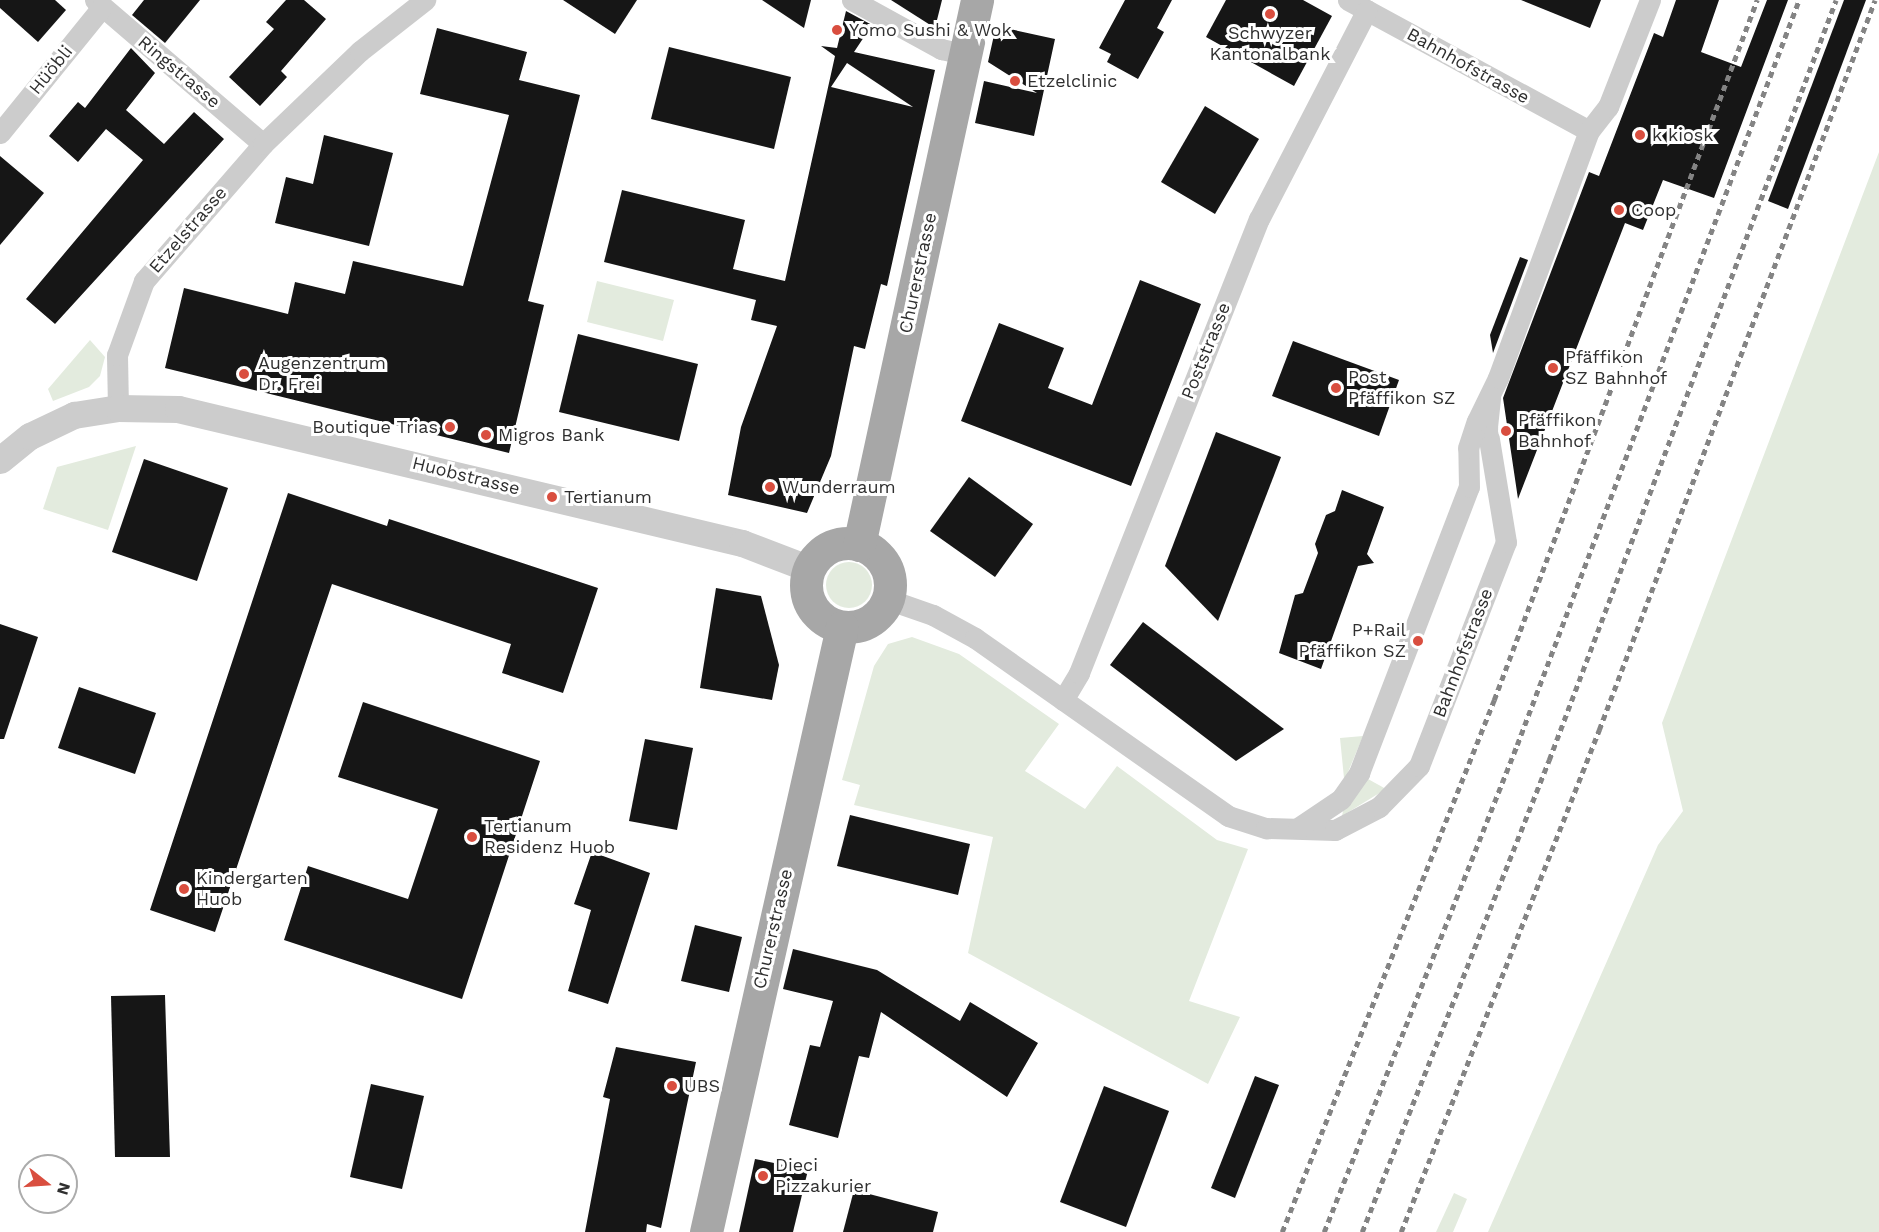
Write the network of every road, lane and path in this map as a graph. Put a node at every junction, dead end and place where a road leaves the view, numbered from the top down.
1 (425, 0) edge
2 (852, 0) edge
3 (977, 0) edge
4 (1348, 0) edge
5 (1650, 0) edge
6 (98, 3) edge
7 (1367, 10) junction
8 (965, 54) junction
9 (1589, 131) junction
10 (0, 133) edge
11 (263, 144) junction
12 (1490, 397) junction
13 (118, 408) junction
14 (1, 456) edge
15 (859, 545) junction
16 (810, 569) junction
17 (887, 599) junction
18 (842, 627) junction
19 (1063, 700) junction
20 (1297, 828) junction
21 (706, 1232) edge

1 - 11 street, Etzelstrasse
2 - 8 street
3 - 8 main road, Churerstrasse
4 - 7 street, Bahnhofstrasse
5 - 9 street, Bahnhofstrasse
6 - 10 street, Hüöbli
6 - 11 street, Ringstrasse
7 - 9 street, Bahnhofstrasse
7 - 19 street, Poststrasse
8 - 15 main road, Churerstrasse
9 - 12 street, Bahnhofstrasse
11 - 13 street, Etzelstrasse
12 - 20 street, Bahnhofstrasse
12 - 20 street, Bahnhofstrasse
13 - 14 street
13 - 16 street, Huobstrasse
15 - 16 main road
15 - 17 main road
16 - 18 main road
17 - 18 main road
17 - 19 street, Bahnhofstrasse
18 - 21 main road, Churerstrasse
19 - 20 street, Bahnhofstrasse

